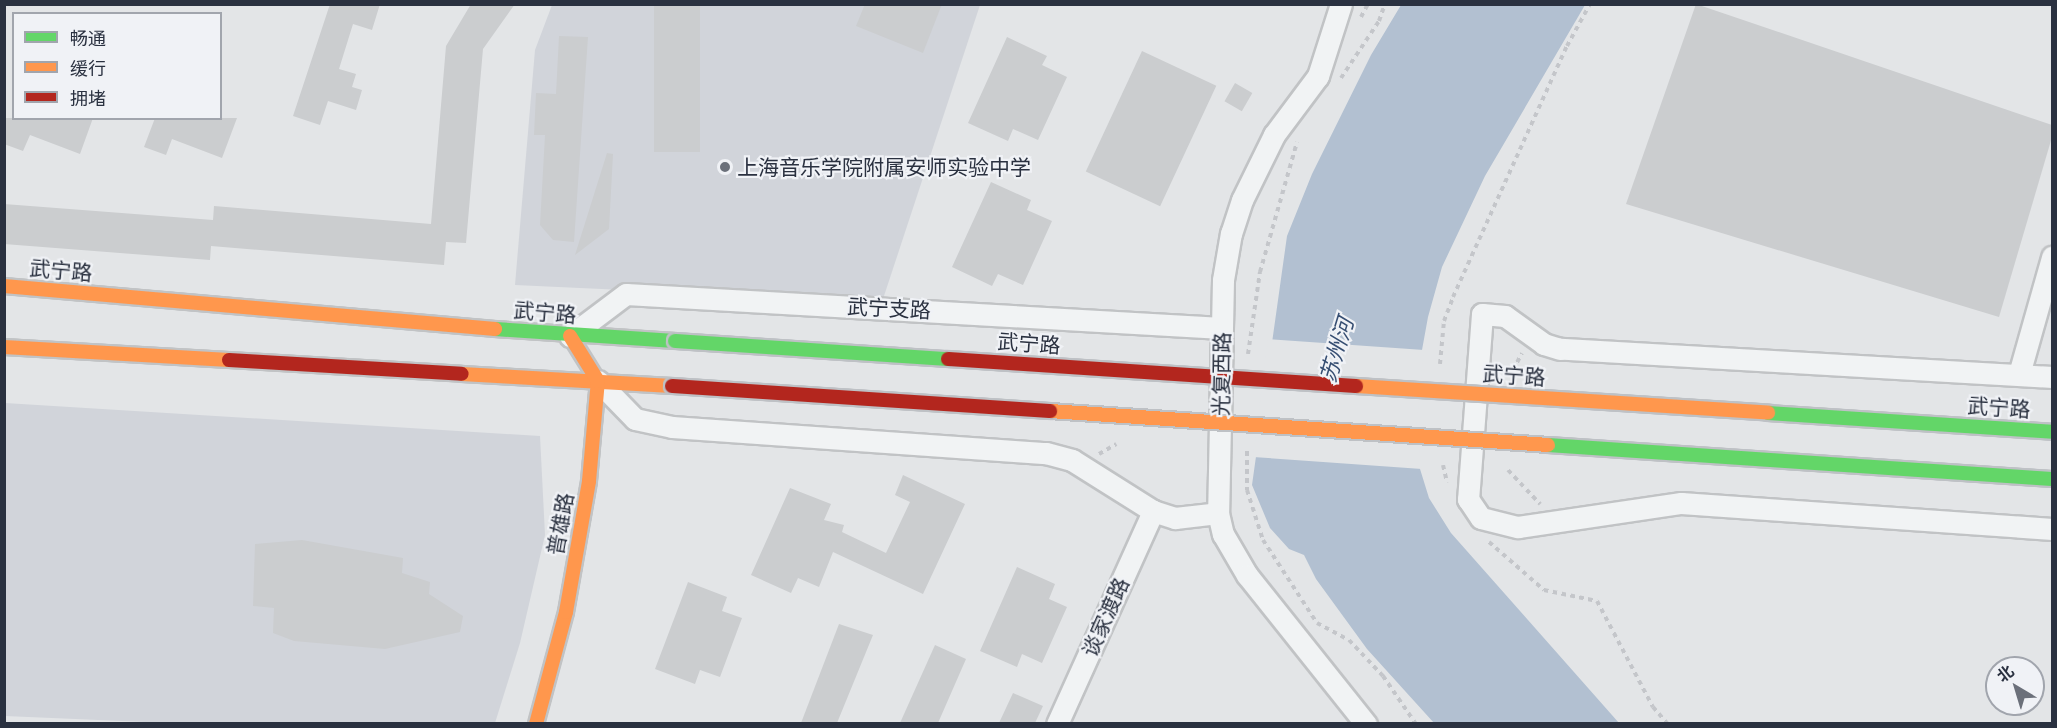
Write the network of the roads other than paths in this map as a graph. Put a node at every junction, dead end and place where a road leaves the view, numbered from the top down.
1 (1341, 4) edge
2 (2052, 257) edge
3 (4, 286) edge
4 (1222, 328) junction
5 (570, 336) junction
6 (4, 347) edge
7 (2019, 374) junction
8 (2052, 377) edge
9 (598, 381) junction
10 (2052, 432) edge
11 (2052, 479) edge
12 (1153, 511) junction
13 (1218, 513) junction
14 (2052, 529) edge
15 (536, 723) edge
16 (1057, 723) edge
17 (1366, 723) edge

1 - 4 street, 光复西路
2 - 7 street
3 - 5 main road, 武宁路
4 - 5 street, 武宁支路
4 - 13 street, 光复西路
5 - 9 main road
5 - 10 main road, 武宁路, bridge
6 - 9 main road
7 - 8 street
7 - 14 street
9 - 11 main road, bridge
9 - 12 street
9 - 15 main road, 普雄路
12 - 13 street
12 - 16 street, 谈家渡路
13 - 17 street, 光复西路

